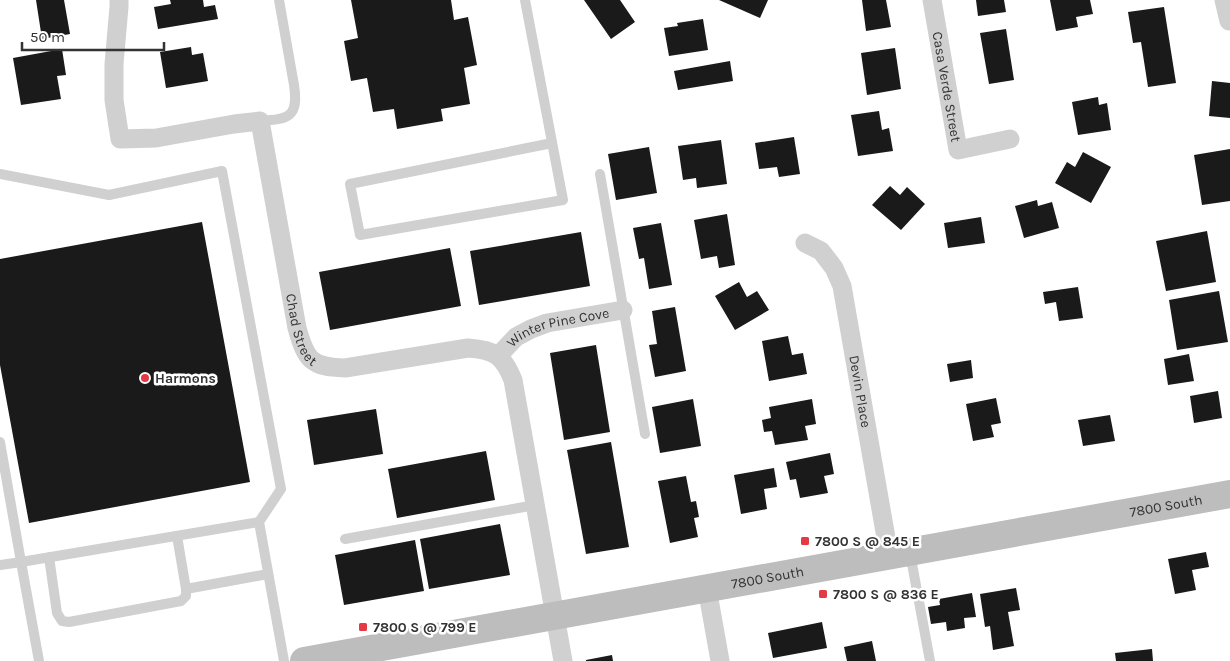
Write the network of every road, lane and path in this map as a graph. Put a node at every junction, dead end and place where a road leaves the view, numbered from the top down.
1 (119, 0) edge
2 (278, 0) edge
3 (525, 0) edge
4 (932, 0) edge
5 (1224, 0) edge
6 (1229, 21) edge
7 (260, 121) junction
8 (1010, 140) dead end
9 (552, 144) junction
10 (0, 174) edge
11 (600, 174) dead end
12 (805, 243) dead end
13 (623, 310) junction
14 (498, 355) junction
15 (645, 434) dead end
16 (0, 442) edge
17 (1230, 494) edge
18 (535, 505) junction
19 (259, 522) junction
20 (177, 536) junction
21 (345, 539) dead end
22 (899, 553) junction
23 (49, 557) junction
24 (21, 562) junction
25 (0, 565) edge
26 (268, 574) junction
27 (707, 588) junction
28 (186, 589) junction
29 (554, 616) junction
30 (337, 658) edge
31 (39, 661) edge
32 (284, 661) edge
33 (304, 661) edge
34 (562, 661) edge
35 (720, 661) edge
36 (930, 661) edge

1 - 7 street
2 - 7 lane
3 - 9 lane
4 - 8 street, Casa Verde Street
5 - 6 street
7 - 14 street, Chad Street
9 - 9 lane
10 - 19 lane
11 - 13 lane
12 - 22 street, Devin Place
13 - 14 street, Winter Pine Cove
13 - 15 lane
14 - 18 street
16 - 24 lane
17 - 22 main road, 7800 South
18 - 21 lane
18 - 29 street
19 - 20 lane
19 - 26 lane
20 - 23 lane
20 - 28 lane
22 - 27 main road, 7800 South
22 - 36 lane
23 - 24 lane
23 - 28 lane
24 - 25 lane
24 - 31 lane
26 - 28 lane
26 - 32 lane
27 - 29 main road, 7800 South
27 - 35 street
29 - 30 main road, 7800 South
29 - 34 street
30 - 33 main road, 7800 South

